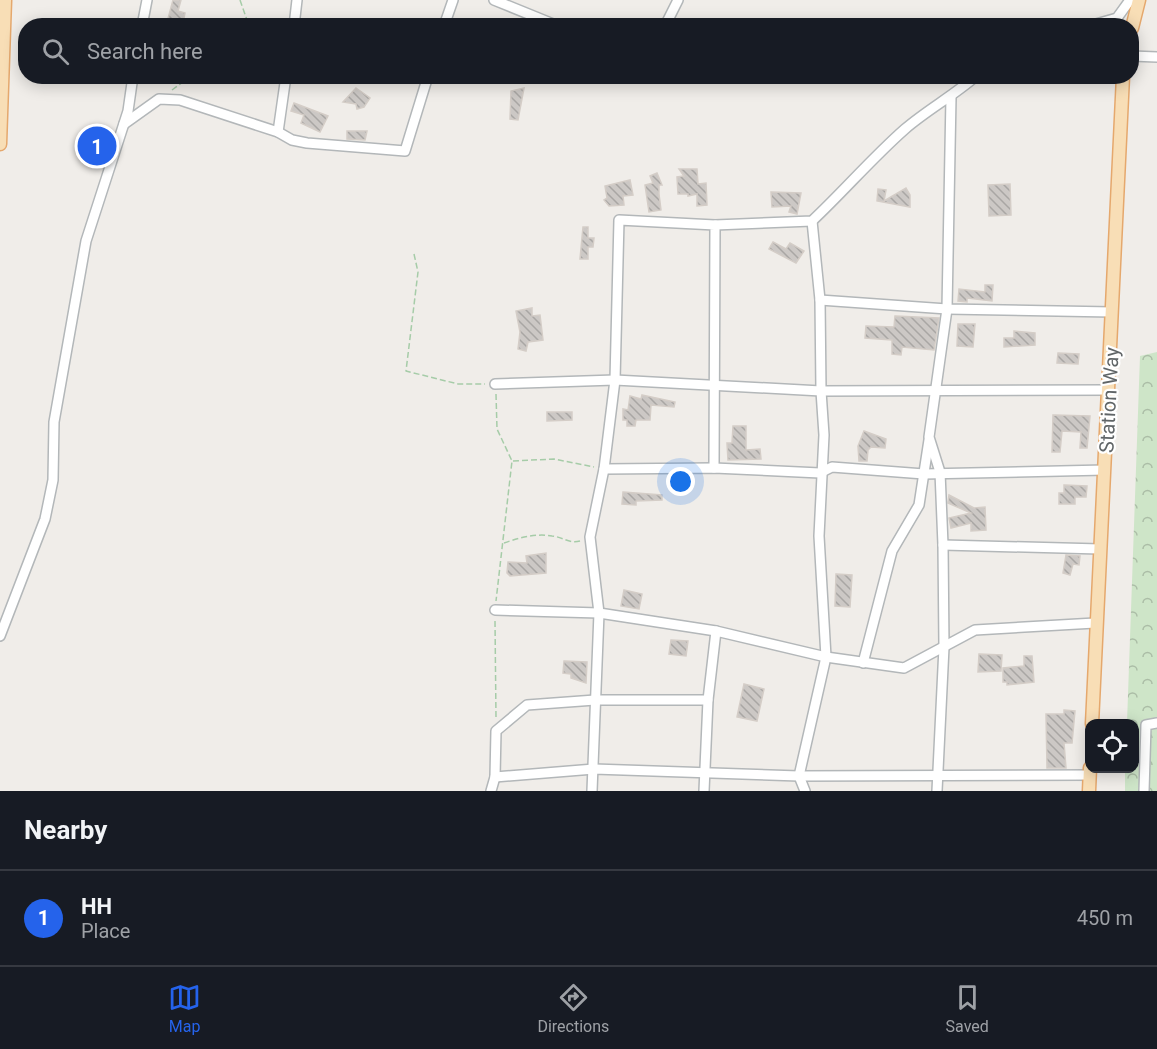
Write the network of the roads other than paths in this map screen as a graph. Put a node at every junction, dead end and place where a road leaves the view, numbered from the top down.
1 (5, 0) edge
2 (147, 0) edge
3 (297, 0) edge
4 (453, 0) edge
5 (494, 0) edge
6 (678, 0) edge
7 (1130, 0) edge
8 (1139, 0) edge
9 (144, 18) edge
10 (295, 18) edge
11 (447, 18) edge
12 (538, 18) edge
13 (669, 18) edge
14 (1117, 18) edge
15 (1134, 18) edge
16 (1139, 56) edge
17 (1157, 57) edge
18 (132, 84) edge
19 (285, 84) edge
20 (426, 84) edge
21 (966, 84) edge
22 (1124, 84) edge
23 (951, 97) junction
24 (124, 124) junction
25 (278, 132) junction
26 (0, 144) edge
27 (812, 221) junction
28 (715, 225) junction
29 (820, 300) junction
30 (946, 309) junction
31 (1112, 312) junction
32 (615, 380) junction
33 (495, 384) road end
34 (714, 387) junction
35 (1109, 390) junction
36 (820, 391) junction
37 (937, 392) junction
38 (929, 437) junction
39 (714, 468) junction
40 (604, 469) junction
41 (1106, 470) junction
42 (940, 472) junction
43 (820, 473) junction
44 (924, 474) junction
45 (943, 545) junction
46 (1100, 549) junction
47 (495, 610) road end
48 (598, 613) junction
49 (1095, 623) junction
50 (716, 631) junction
51 (0, 636) edge
52 (944, 647) junction
53 (826, 657) junction
54 (863, 663) junction
55 (595, 700) junction
56 (708, 700) junction
57 (1092, 719) edge
58 (1157, 723) edge
59 (594, 769) junction
60 (705, 772) junction
61 (1085, 772) edge
62 (1090, 773) edge
63 (799, 776) junction
64 (495, 777) junction
65 (939, 777) junction
66 (491, 791) edge
67 (592, 791) edge
68 (704, 791) edge
69 (805, 791) edge
70 (937, 791) edge
71 (1089, 791) edge
72 (1144, 791) edge

1 - 26 main road
2 - 9 street
3 - 10 street
4 - 11 street
5 - 12 street
6 - 13 street
7 - 14 street
8 - 15 main road
16 - 17 street
18 - 24 street
19 - 25 street
20 - 25 street
21 - 23 street
22 - 31 main road, Station Way
23 - 27 street
23 - 30 street
24 - 25 street
24 - 51 street
27 - 28 street
27 - 29 street
28 - 32 street
28 - 34 street
29 - 30 street
29 - 36 street
30 - 31 street
30 - 37 street
31 - 35 main road, Station Way
32 - 33 street
32 - 34 street
32 - 40 street
34 - 36 street
34 - 39 street
35 - 37 street
35 - 41 main road, Station Way
36 - 37 street
36 - 43 street
37 - 38 street
38 - 42 street
38 - 44 street
39 - 40 street
39 - 43 street
40 - 48 street
41 - 42 street
41 - 46 main road, Station Way
42 - 44 street
42 - 45 street
43 - 44 street
43 - 53 street
44 - 54 street
45 - 46 street
45 - 52 street
46 - 49 main road, Station Way
47 - 48 street
48 - 50 street
48 - 55 street
49 - 52 street
49 - 57 main road, Station Way
50 - 53 street
50 - 56 street
52 - 54 street
52 - 65 street
53 - 54 street
53 - 63 street
55 - 56 street
55 - 59 street
55 - 64 street
56 - 60 street
58 - 72 street
59 - 60 street
59 - 64 street
59 - 67 street
60 - 63 street
60 - 68 street
61 - 65 street
62 - 71 main road
63 - 65 street
63 - 69 street
64 - 66 street
65 - 70 street

